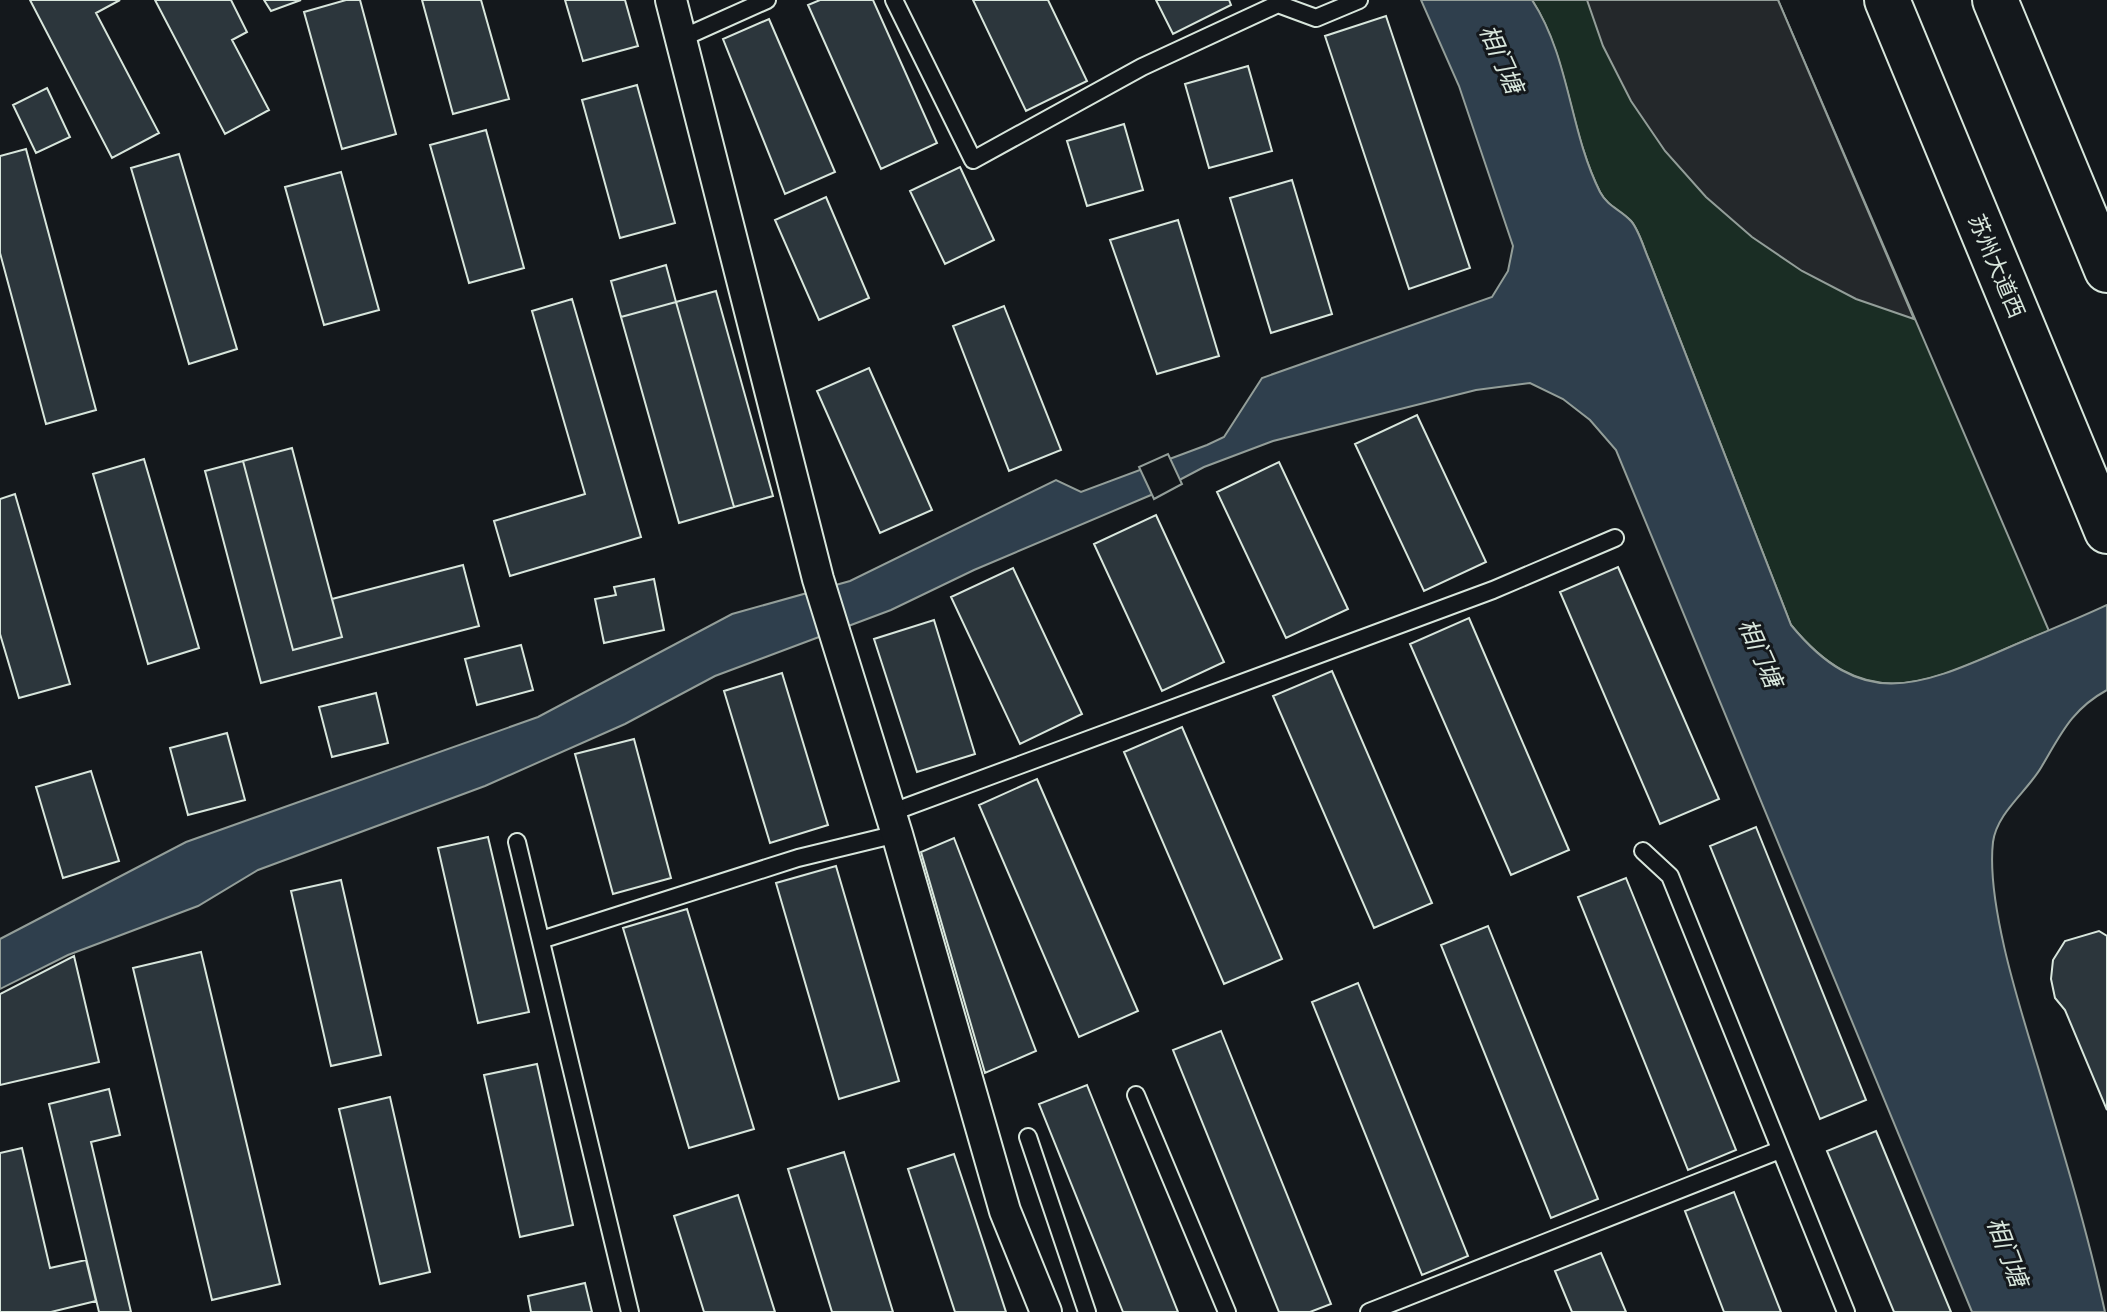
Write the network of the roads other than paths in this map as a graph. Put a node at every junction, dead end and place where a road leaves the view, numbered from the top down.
1 (671, 0) edge
2 (767, 0) edge
3 (894, 0) edge
4 (1359, 0) edge
5 (1887, 0) edge
6 (1995, 0) edge
7 (680, 39) junction
8 (2107, 270) edge
9 (2107, 531) edge
10 (1615, 538) dead end
11 (894, 824) junction
12 (517, 842) dead end
13 (1643, 851) dead end
14 (541, 940) junction
15 (1136, 1095) dead end
16 (1028, 1137) dead end
17 (1780, 1150) junction
18 (630, 1312) edge
19 (1046, 1312) edge
20 (1087, 1312) edge
21 (1227, 1312) edge
22 (1369, 1312) edge
23 (1846, 1312) edge

1 - 7 street
2 - 7 lane
3 - 4 lane
5 - 9 main road, 苏州大道西
6 - 8 main road
7 - 11 street
10 - 11 lane
11 - 14 lane
11 - 19 street
12 - 14 lane
13 - 17 lane
14 - 18 lane
15 - 21 lane
16 - 20 lane
17 - 22 lane
17 - 23 lane

